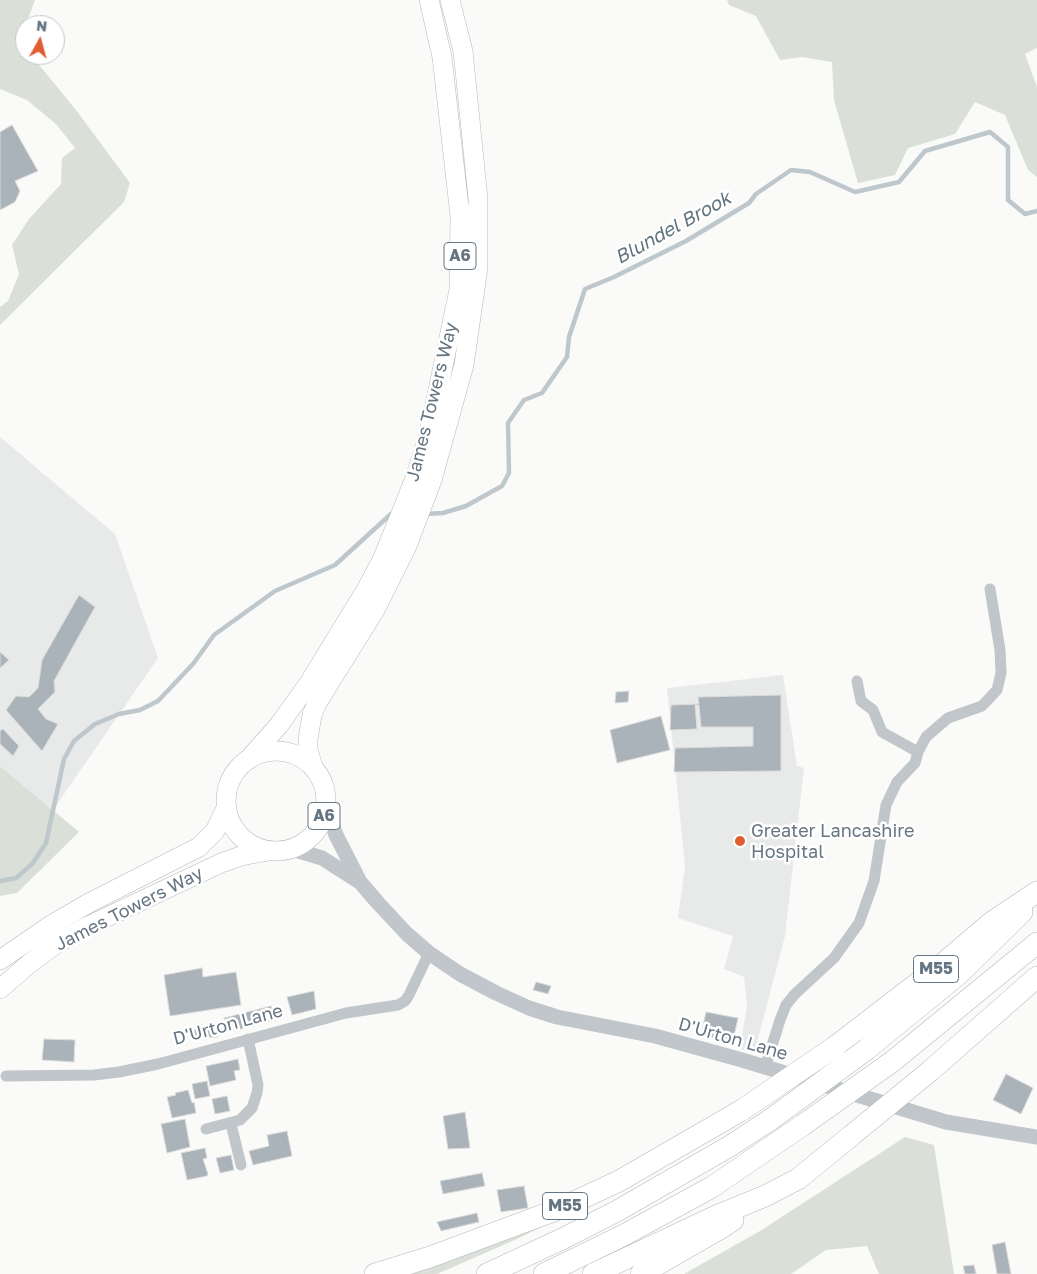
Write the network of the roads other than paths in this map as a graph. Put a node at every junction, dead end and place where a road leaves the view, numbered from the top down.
1 (429, 0) edge
2 (450, 0) edge
3 (990, 589) dead end
4 (857, 681) dead end
5 (918, 752) junction
6 (248, 760) junction
7 (313, 767) junction
8 (326, 806) junction
9 (226, 808) junction
10 (292, 849) junction
11 (269, 851) junction
12 (360, 882) junction
13 (1037, 892) edge
14 (1037, 896) edge
15 (1037, 944) edge
16 (429, 953) junction
17 (0, 960) edge
18 (1037, 977) edge
19 (0, 989) edge
20 (248, 1039) junction
21 (765, 1068) junction
22 (6, 1076) dead end
23 (231, 1124) junction
24 (206, 1129) dead end
25 (1037, 1137) edge
26 (241, 1166) dead end
27 (765, 1196) junction
28 (375, 1274) edge
29 (487, 1274) edge
30 (544, 1274) edge
31 (592, 1274) edge
32 (641, 1274) edge

1 - 6 main road, James Towers Way / A6
2 - 7 main road, James Towers Way / A6
3 - 5 street
4 - 5 street
5 - 21 street
6 - 7 main road, A6
6 - 9 main road, A6
7 - 8 main road, A6
8 - 10 main road, A6
8 - 12 street, D'Urton Lane
9 - 11 main road, A6
9 - 17 main road, James Towers Way / A6
10 - 11 main road, A6
10 - 12 street, D'Urton Lane
11 - 19 main road, James Towers Way / A6
12 - 16 street, D'Urton Lane
13 - 28 highway, M55, bridge
14 - 29 highway, M55, bridge
15 - 30 highway, M55, bridge
16 - 20 street, D'Urton Lane
16 - 21 street, D'Urton Lane
18 - 27 highway, bridge
20 - 22 street, D'Urton Lane
20 - 23 street
21 - 25 street, D'Urton Lane
23 - 24 street
23 - 26 street
27 - 31 highway
27 - 32 highway

